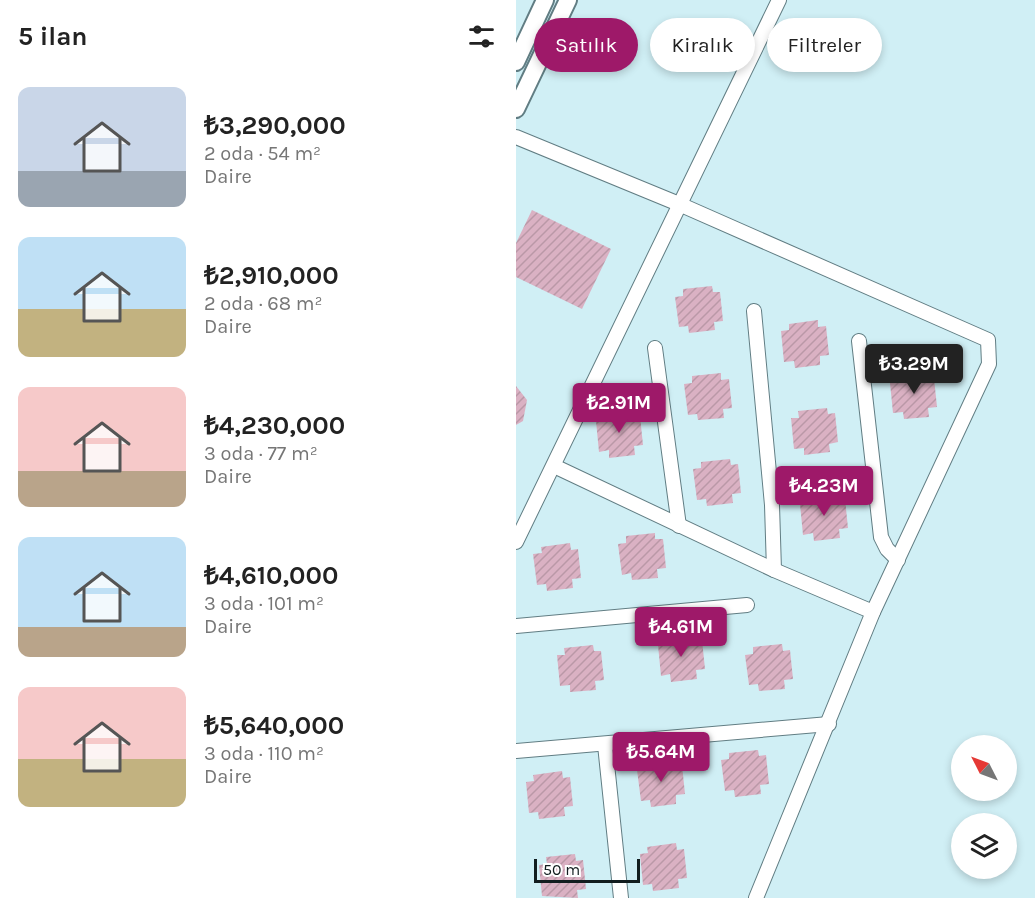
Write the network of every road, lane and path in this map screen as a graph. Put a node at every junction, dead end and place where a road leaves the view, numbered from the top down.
1 (545, 0) edge
2 (568, 0) edge
3 (779, 0) edge
4 (560, 18) edge
5 (518, 54) edge
6 (534, 58) edge
7 (534, 72) edge
8 (516, 109) edge
9 (516, 137) edge
10 (679, 204) junction
11 (754, 311) dead end
12 (859, 341) dead end
13 (655, 348) dead end
14 (554, 466) junction
15 (680, 526) junction
16 (516, 542) edge
17 (898, 560) junction
18 (774, 570) junction
19 (747, 605) dead end
20 (873, 612) junction
21 (516, 626) edge
22 (829, 724) junction
23 (604, 745) junction
24 (516, 751) edge
25 (621, 898) edge
26 (756, 898) edge

1 - 5 street
2 - 4 street
3 - 10 street
5 - 6 street
7 - 8 street
9 - 10 street
10 - 14 street
10 - 17 street
11 - 18 street
12 - 17 street
13 - 15 street
14 - 15 street
14 - 16 street
15 - 18 street
17 - 20 street
18 - 20 street
19 - 21 street
20 - 22 street
22 - 23 street
22 - 26 street
23 - 24 street
23 - 25 street

